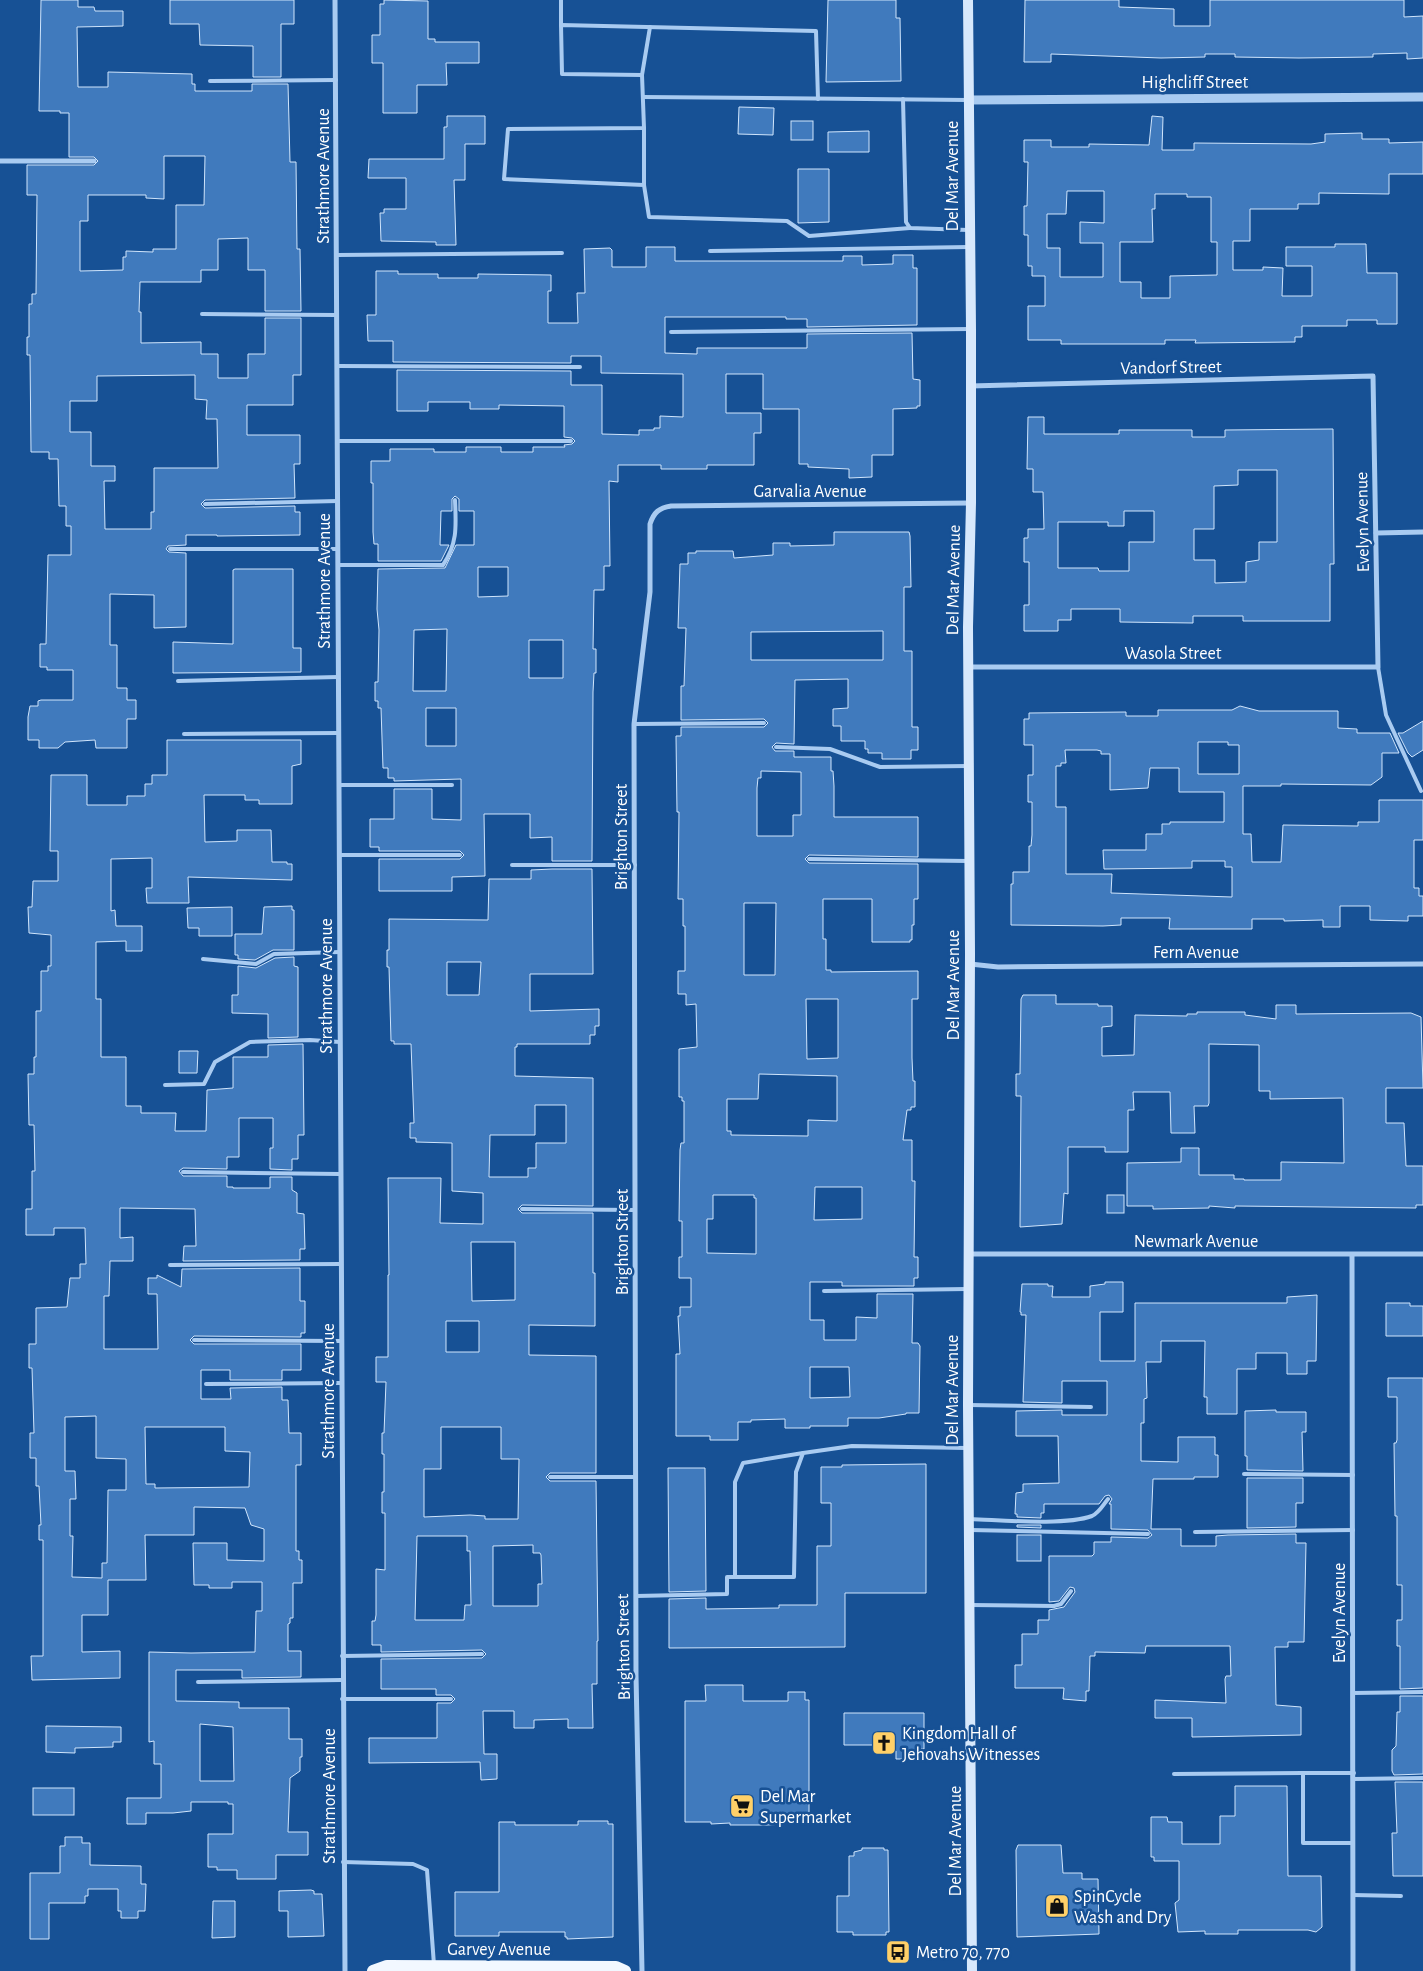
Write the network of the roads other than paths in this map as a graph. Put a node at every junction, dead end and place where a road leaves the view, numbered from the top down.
1 (335, 0) edge
2 (561, 0) edge
3 (968, 0) edge
4 (562, 25) junction
5 (650, 27) junction
6 (642, 75) junction
7 (336, 80) junction
8 (210, 81) dead end
9 (643, 97) junction
10 (1423, 97) edge
11 (818, 99) junction
12 (903, 100) junction
13 (968, 100) junction
14 (644, 128) junction
15 (0, 161) edge
16 (94, 161) dead end
17 (644, 185) junction
18 (910, 228) junction
19 (969, 230) junction
20 (969, 247) junction
21 (710, 251) dead end
22 (562, 253) dead end
23 (337, 255) junction
24 (202, 314) dead end
25 (337, 315) junction
26 (970, 329) junction
27 (671, 332) dead end
28 (337, 366) junction
29 (580, 367) dead end
30 (1373, 376) joint
31 (970, 386) junction
32 (338, 441) junction
33 (571, 441) dead end
34 (455, 500) dead end
35 (338, 501) junction
36 (970, 503) junction
37 (205, 504) dead end
38 (653, 515) joint
39 (1423, 532) edge
40 (1376, 533) junction
41 (170, 549) dead end
42 (338, 549) junction
43 (338, 565) junction
44 (1378, 666) junction
45 (969, 668) junction
46 (338, 677) junction
47 (178, 680) dead end
48 (764, 723) dead end
49 (634, 724) junction
50 (338, 732) junction
51 (184, 734) dead end
52 (776, 747) dead end
53 (968, 766) junction
54 (339, 785) junction
55 (452, 785) dead end
56 (1421, 791) dead end
57 (339, 855) junction
58 (460, 855) dead end
59 (809, 859) dead end
60 (969, 861) junction
61 (512, 865) dead end
62 (635, 865) junction
63 (340, 952) junction
64 (203, 959) dead end
65 (970, 964) junction
66 (1423, 964) edge
67 (340, 1042) junction
68 (165, 1085) dead end
69 (184, 1172) dead end
70 (340, 1174) junction
71 (522, 1209) dead end
72 (635, 1210) junction
73 (970, 1254) junction
74 (1423, 1254) edge
75 (1352, 1255) junction
76 (341, 1264) junction
77 (170, 1266) dead end
78 (969, 1289) junction
79 (824, 1291) dead end
80 (194, 1340) dead end
81 (341, 1341) junction
82 (341, 1383) junction
83 (206, 1384) dead end
84 (968, 1404) junction
85 (1091, 1407) dead end
86 (968, 1448) junction
87 (803, 1453) junction
88 (1244, 1474) dead end
89 (1352, 1475) junction
90 (550, 1477) dead end
91 (636, 1477) junction
92 (1108, 1499) dead end
93 (969, 1519) junction
94 (969, 1530) junction
95 (1353, 1530) junction
96 (1195, 1532) dead end
97 (1148, 1534) dead end
98 (735, 1577) junction
99 (1071, 1591) dead end
100 (636, 1596) junction
101 (969, 1605) junction
102 (482, 1654) dead end
103 (342, 1656) junction
104 (342, 1680) junction
105 (198, 1682) dead end
106 (1353, 1692) junction
107 (1423, 1692) edge
108 (342, 1699) junction
109 (451, 1699) dead end
110 (1303, 1773) junction
111 (1354, 1773) junction
112 (1174, 1774) dead end
113 (1423, 1778) edge
114 (1354, 1779) junction
115 (1352, 1843) junction
116 (343, 1862) junction
117 (1353, 1895) junction
118 (1401, 1896) dead end
119 (434, 1966) junction
120 (345, 1971) edge
121 (373, 1971) edge
122 (624, 1971) edge
123 (642, 1971) edge
124 (972, 1971) edge
125 (1353, 1971) edge

1 - 7 street, Strathmore Avenue
2 - 4 lane
3 - 13 main road, Del Mar Avenue
4 - 5 lane
4 - 6 lane
5 - 6 lane
5 - 11 lane
6 - 9 lane
7 - 8 lane
7 - 23 street, Strathmore Avenue
9 - 11 lane
9 - 14 lane
10 - 13 street, Highcliff Street
11 - 12 lane
12 - 13 lane
12 - 18 lane
13 - 19 main road, Del Mar Avenue
14 - 17 lane
14 - 17 lane
15 - 16 street
17 - 18 lane
18 - 19 lane
19 - 20 main road, Del Mar Avenue
20 - 21 lane
20 - 26 main road, Del Mar Avenue
22 - 23 lane
23 - 25 street, Strathmore Avenue
24 - 25 lane
25 - 28 street, Strathmore Avenue
26 - 27 lane
26 - 31 main road, Del Mar Avenue
28 - 29 lane
28 - 32 street, Strathmore Avenue
30 - 31 street, Vandorf Street
30 - 40 street, Evelyn Avenue
31 - 36 main road, Del Mar Avenue
32 - 33 lane
32 - 35 street, Strathmore Avenue
34 - 43 lane
35 - 37 lane
35 - 42 street, Strathmore Avenue
36 - 38 street, Garvalia Avenue
36 - 45 main road, Del Mar Avenue
38 - 49 street, Brighton Street
39 - 40 street
40 - 44 street, Evelyn Avenue
41 - 42 lane
42 - 43 street, Strathmore Avenue
43 - 46 street, Strathmore Avenue
44 - 45 street, Wasola Street
44 - 56 lane
45 - 53 main road, Del Mar Avenue
46 - 47 lane
46 - 50 street, Strathmore Avenue
48 - 49 lane
49 - 62 street, Brighton Street
50 - 51 lane
50 - 54 street, Strathmore Avenue
52 - 53 lane
53 - 60 main road, Del Mar Avenue
54 - 55 lane
54 - 57 street, Strathmore Avenue
57 - 58 lane
57 - 63 street, Strathmore Avenue
59 - 60 lane
60 - 65 main road, Del Mar Avenue
61 - 62 lane
62 - 72 street, Brighton Street
63 - 64 lane
63 - 67 street, Strathmore Avenue
65 - 66 street, Fern Avenue
65 - 73 main road, Del Mar Avenue
67 - 68 lane
67 - 70 street, Strathmore Avenue
69 - 70 lane
70 - 76 street, Strathmore Avenue
71 - 72 lane
72 - 91 street, Brighton Street
73 - 75 street, Newmark Avenue
73 - 78 main road, Del Mar Avenue
74 - 75 street, Newmark Avenue
75 - 89 street, Evelyn Avenue
76 - 77 lane
76 - 81 street, Strathmore Avenue
78 - 79 lane
78 - 84 main road, Del Mar Avenue
80 - 81 lane
81 - 82 street, Strathmore Avenue
82 - 83 lane
82 - 103 street, Strathmore Avenue
84 - 85 lane
84 - 86 main road, Del Mar Avenue
86 - 87 lane
86 - 93 main road, Del Mar Avenue
87 - 98 lane
87 - 98 lane
88 - 89 lane
89 - 95 street, Evelyn Avenue
90 - 91 lane
91 - 100 street, Brighton Street
92 - 93 lane
93 - 94 main road, Del Mar Avenue
94 - 97 lane
94 - 101 main road, Del Mar Avenue
95 - 96 lane
95 - 106 street, Evelyn Avenue
98 - 100 lane
99 - 101 lane
100 - 123 street, Brighton Street
101 - 124 main road, Del Mar Avenue
102 - 103 lane
103 - 104 street, Strathmore Avenue
104 - 105 lane
104 - 108 street, Strathmore Avenue
106 - 107 lane
106 - 111 street, Evelyn Avenue
108 - 109 lane
108 - 116 street, Strathmore Avenue
110 - 111 lane
110 - 112 lane
110 - 115 lane
111 - 114 street, Evelyn Avenue
113 - 114 lane
114 - 115 street, Evelyn Avenue
115 - 117 street, Evelyn Avenue
116 - 119 lane
116 - 120 street, Strathmore Avenue
117 - 118 lane
117 - 125 street, Evelyn Avenue
119 - 121 main road, Garvey Avenue
119 - 122 main road, Garvey Avenue

